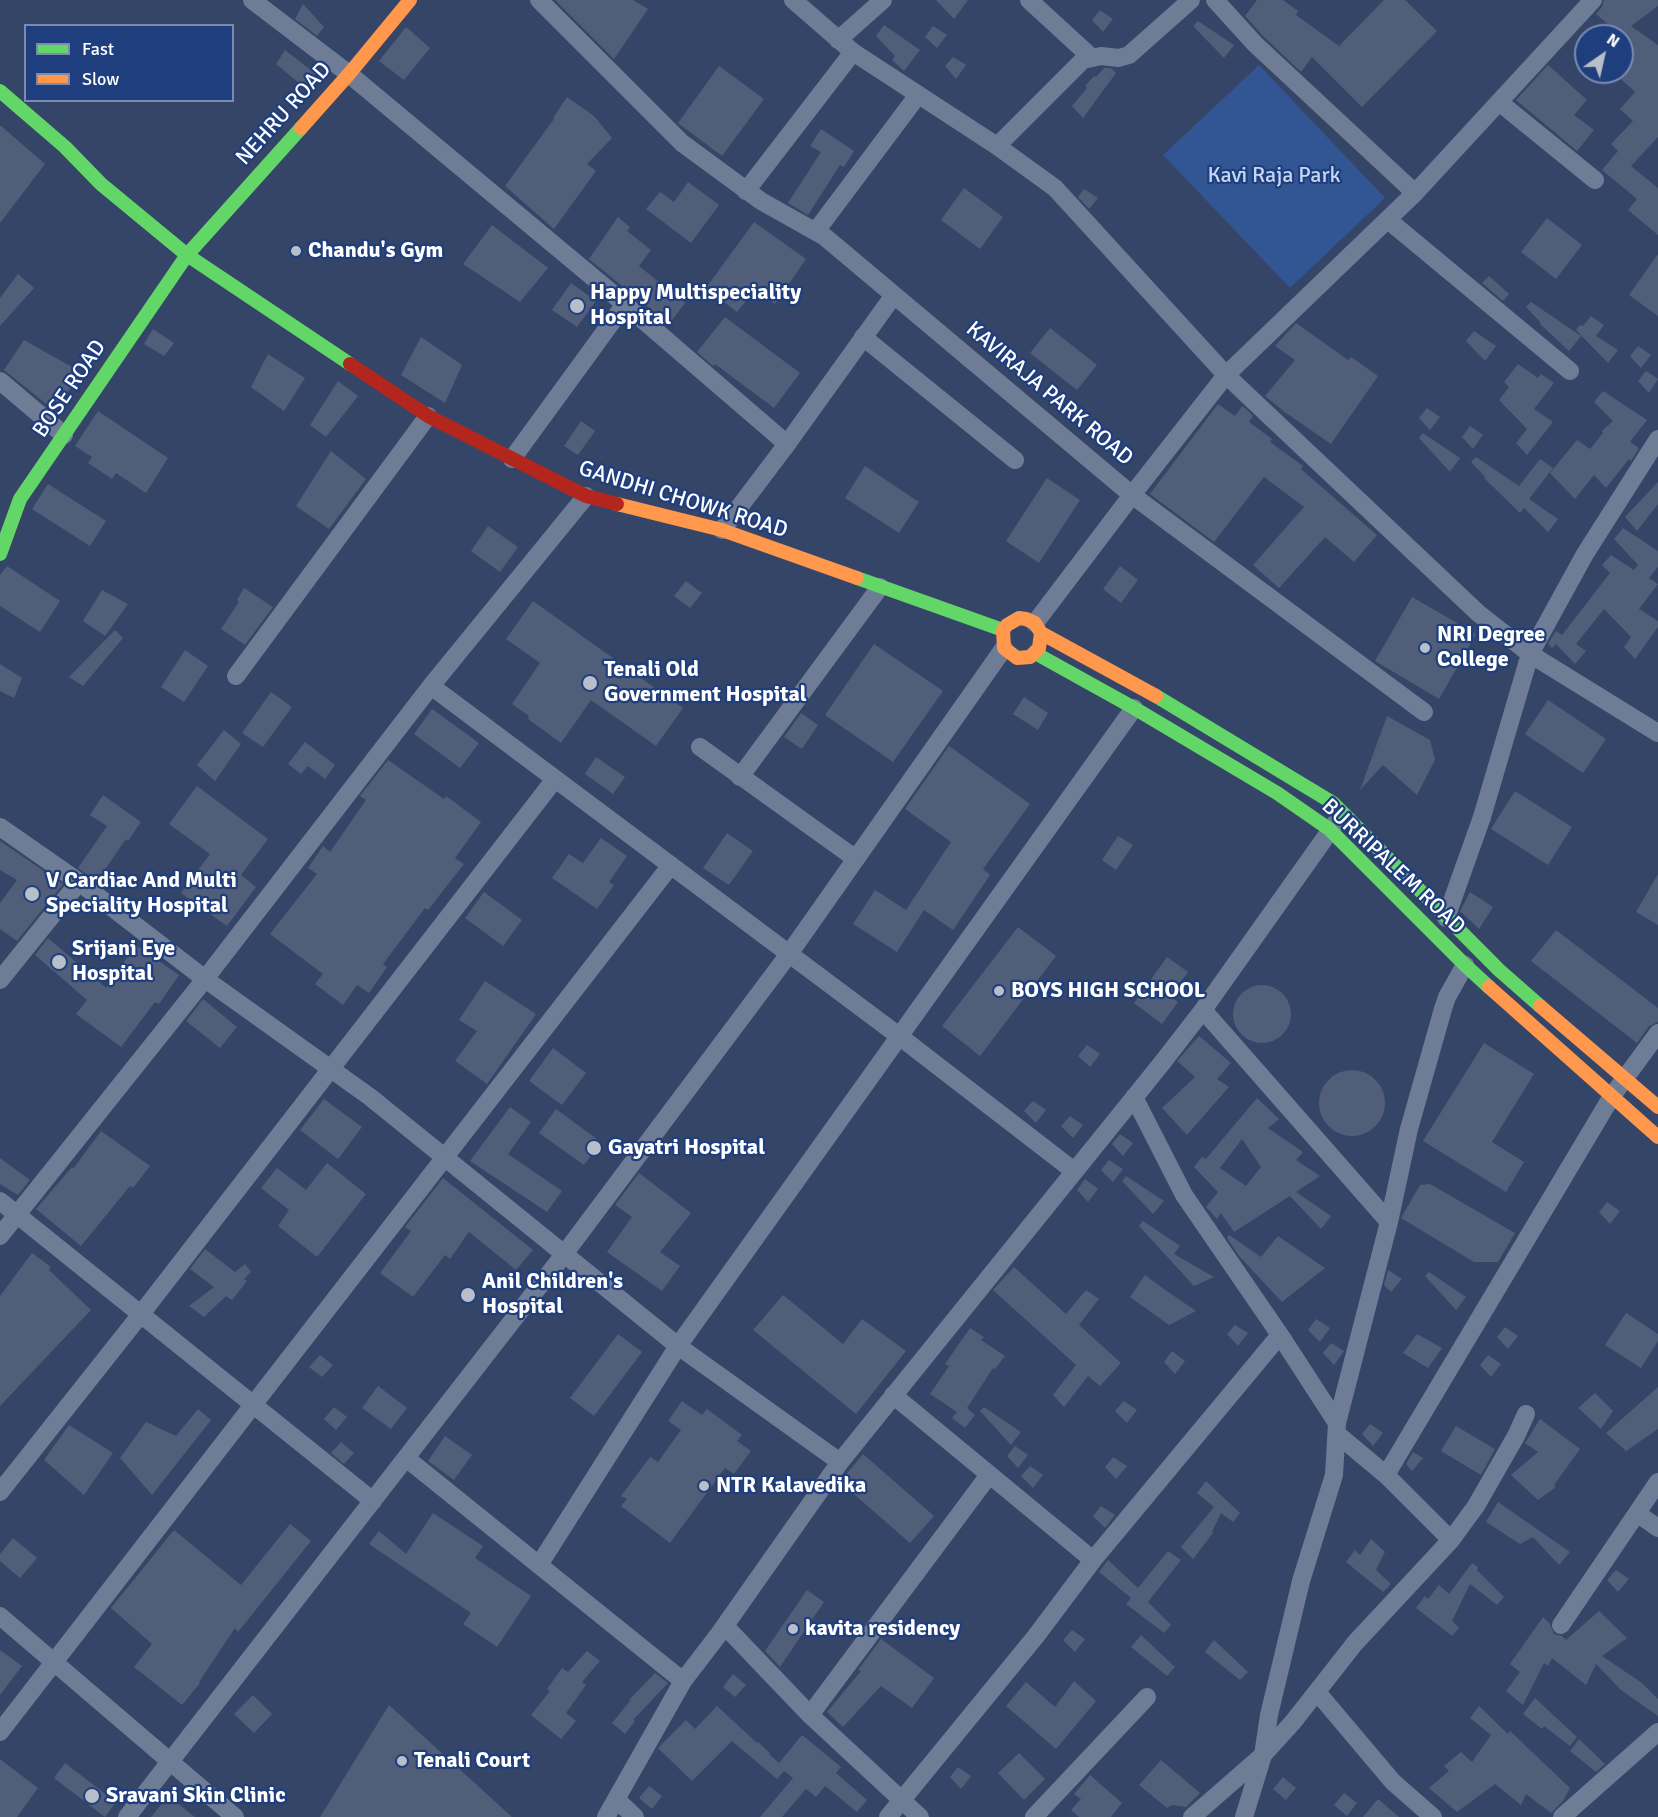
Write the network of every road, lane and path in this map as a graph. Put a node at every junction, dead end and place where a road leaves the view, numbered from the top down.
1 (252, 0) edge
2 (539, 0) edge
3 (793, 0) edge
4 (883, 0) edge
5 (1029, 0) edge
6 (1191, 0) edge
7 (1215, 0) edge
8 (1593, 0) edge
9 (399, 4) edge
10 (838, 39) junction
11 (853, 52) junction
12 (1091, 57) junction
13 (349, 74) junction
14 (0, 91) edge
15 (918, 95) junction
16 (1499, 102) junction
17 (997, 146) junction
18 (1595, 180) dead end
19 (747, 191) junction
20 (1414, 193) junction
21 (1388, 220) junction
22 (816, 231) junction
23 (187, 255) junction
24 (894, 295) junction
25 (625, 304) junction
26 (863, 337) junction
27 (1570, 370) dead end
28 (1226, 375) junction
29 (0, 381) edge
30 (428, 416) junction
31 (64, 435) junction
32 (1658, 439) edge
33 (787, 444) junction
34 (512, 459) junction
35 (1015, 460) dead end
36 (1132, 495) junction
37 (586, 496) junction
38 (722, 530) junction
39 (0, 554) edge
40 (880, 587) junction
41 (1038, 628) junction
42 (1004, 639) junction
43 (1035, 653) junction
44 (1530, 654) junction
45 (236, 676) dead end
46 (431, 686) junction
47 (1134, 708) junction
48 (1424, 712) dead end
49 (1656, 728) edge
50 (700, 747) dead end
51 (740, 777) junction
52 (555, 779) junction
53 (1344, 813) junction
54 (0, 827) edge
55 (1329, 829) junction
56 (855, 859) junction
57 (671, 865) junction
58 (79, 882) junction
59 (1446, 918) junction
60 (789, 954) junction
61 (1465, 965) junction
62 (205, 979) junction
63 (0, 980) edge
64 (1203, 1010) junction
65 (1658, 1033) edge
66 (899, 1036) junction
67 (329, 1069) junction
68 (1626, 1078) junction
69 (1612, 1096) junction
70 (1134, 1097) junction
71 (1658, 1107) edge
72 (1658, 1137) edge
73 (444, 1157) junction
74 (1074, 1171) junction
75 (0, 1201) edge
76 (16, 1214) junction
77 (1389, 1222) junction
78 (0, 1236) edge
79 (565, 1253) junction
80 (141, 1314) junction
81 (1280, 1335) junction
82 (678, 1346) junction
83 (893, 1395) junction
84 (253, 1404) junction
85 (1526, 1414) dead end
86 (1337, 1428) junction
87 (406, 1458) junction
88 (840, 1462) junction
89 (989, 1475) junction
90 (1386, 1475) junction
91 (1658, 1482) edge
92 (0, 1492) edge
93 (373, 1501) junction
94 (1638, 1514) junction
95 (1658, 1528) edge
96 (1450, 1540) junction
97 (1093, 1560) junction
98 (539, 1565) junction
99 (0, 1616) edge
100 (1561, 1625) dead end
101 (725, 1626) junction
102 (53, 1661) junction
103 (683, 1681) junction
104 (1317, 1692) junction
105 (1147, 1697) dead end
106 (810, 1715) junction
107 (0, 1732) edge
108 (1658, 1732) edge
109 (1263, 1755) junction
110 (171, 1761) junction
111 (617, 1800) junction
112 (903, 1800) junction
113 (127, 1817) edge
114 (235, 1817) edge
115 (606, 1817) edge
116 (635, 1817) edge
117 (888, 1817) edge
118 (920, 1817) edge
119 (1034, 1817) edge
120 (1192, 1817) edge
121 (1244, 1817) edge
122 (1433, 1817) edge
123 (1562, 1817) edge

1 - 13 street
2 - 19 street, KAVIRAJA PARK ROAD
3 - 10 street
4 - 10 street
5 - 12 street
6 - 12 street
7 - 20 street
8 - 16 street
9 - 13 main road, NEHRU ROAD
10 - 11 street
11 - 15 street
11 - 19 street
12 - 17 street
13 - 23 main road, NEHRU ROAD
13 - 25 street
14 - 23 main road, GANDHI CHOWK ROAD
15 - 17 street
15 - 22 street
16 - 18 street
16 - 20 street
17 - 28 street
19 - 22 street, KAVIRAJA PARK ROAD
20 - 21 street
21 - 27 street
21 - 28 street
22 - 24 street, KAVIRAJA PARK ROAD
23 - 30 main road, GANDHI CHOWK ROAD
23 - 31 main road, BOSE ROAD
24 - 26 street
24 - 36 street, KAVIRAJA PARK ROAD
25 - 33 street
25 - 34 street
26 - 33 street
26 - 35 street
28 - 36 street
28 - 44 street
29 - 31 street
30 - 34 main road, GANDHI CHOWK ROAD
30 - 45 street
31 - 39 main road, BOSE ROAD
32 - 44 street
33 - 38 street
34 - 37 main road, GANDHI CHOWK ROAD
36 - 41 street, KAVIRAJA PARK ROAD
36 - 48 street
37 - 38 main road, GANDHI CHOWK ROAD
37 - 46 street
38 - 40 main road, GANDHI CHOWK ROAD
40 - 42 main road, GANDHI CHOWK ROAD
40 - 51 street
41 - 42 main road
41 - 43 main road
41 - 53 main road, BURRIPALEM ROAD
42 - 43 main road
42 - 56 street
43 - 47 main road, BURRIPALEM ROAD
44 - 49 street
44 - 59 street
46 - 52 street
46 - 62 street
47 - 55 main road, BURRIPALEM ROAD
47 - 66 street
50 - 51 street
51 - 56 street
52 - 57 street
52 - 67 street
53 - 55 street
53 - 59 main road, BURRIPALEM ROAD
54 - 58 street
55 - 61 main road, BURRIPALEM ROAD
55 - 64 street
56 - 60 street
57 - 60 street
57 - 73 street
58 - 62 street
58 - 63 street
59 - 68 main road, BURRIPALEM ROAD
60 - 66 street
60 - 79 street
61 - 69 main road, BURRIPALEM ROAD
61 - 77 street
62 - 67 street
62 - 76 street
64 - 70 street
64 - 77 street
65 - 68 street
66 - 74 street
66 - 82 street
67 - 73 street
67 - 80 street
68 - 69 street
68 - 71 main road, BURRIPALEM ROAD
69 - 72 main road, BURRIPALEM ROAD
69 - 90 street
70 - 74 street
70 - 81 street
73 - 79 street
73 - 84 street
74 - 83 street
75 - 76 street
76 - 78 street
76 - 80 street
77 - 86 street
79 - 82 street
79 - 87 street
80 - 84 street
80 - 92 street
81 - 86 street
81 - 97 street
82 - 88 street
82 - 98 street
83 - 88 street
83 - 89 street
84 - 93 street
84 - 102 street
85 - 96 street
86 - 90 street
86 - 109 street
87 - 93 street
87 - 98 street
88 - 101 street
89 - 97 street
89 - 106 street
90 - 96 street
91 - 94 street
93 - 110 street
94 - 95 street
94 - 100 street
96 - 104 street
97 - 112 street
98 - 103 street
99 - 102 street
101 - 103 street
101 - 106 street
102 - 107 street
102 - 110 street
103 - 111 street
104 - 109 street
104 - 122 street
105 - 119 street
106 - 112 street
108 - 123 street
109 - 120 street
109 - 121 street
110 - 113 street
110 - 114 street
111 - 115 street
111 - 116 street
112 - 117 street
112 - 118 street

